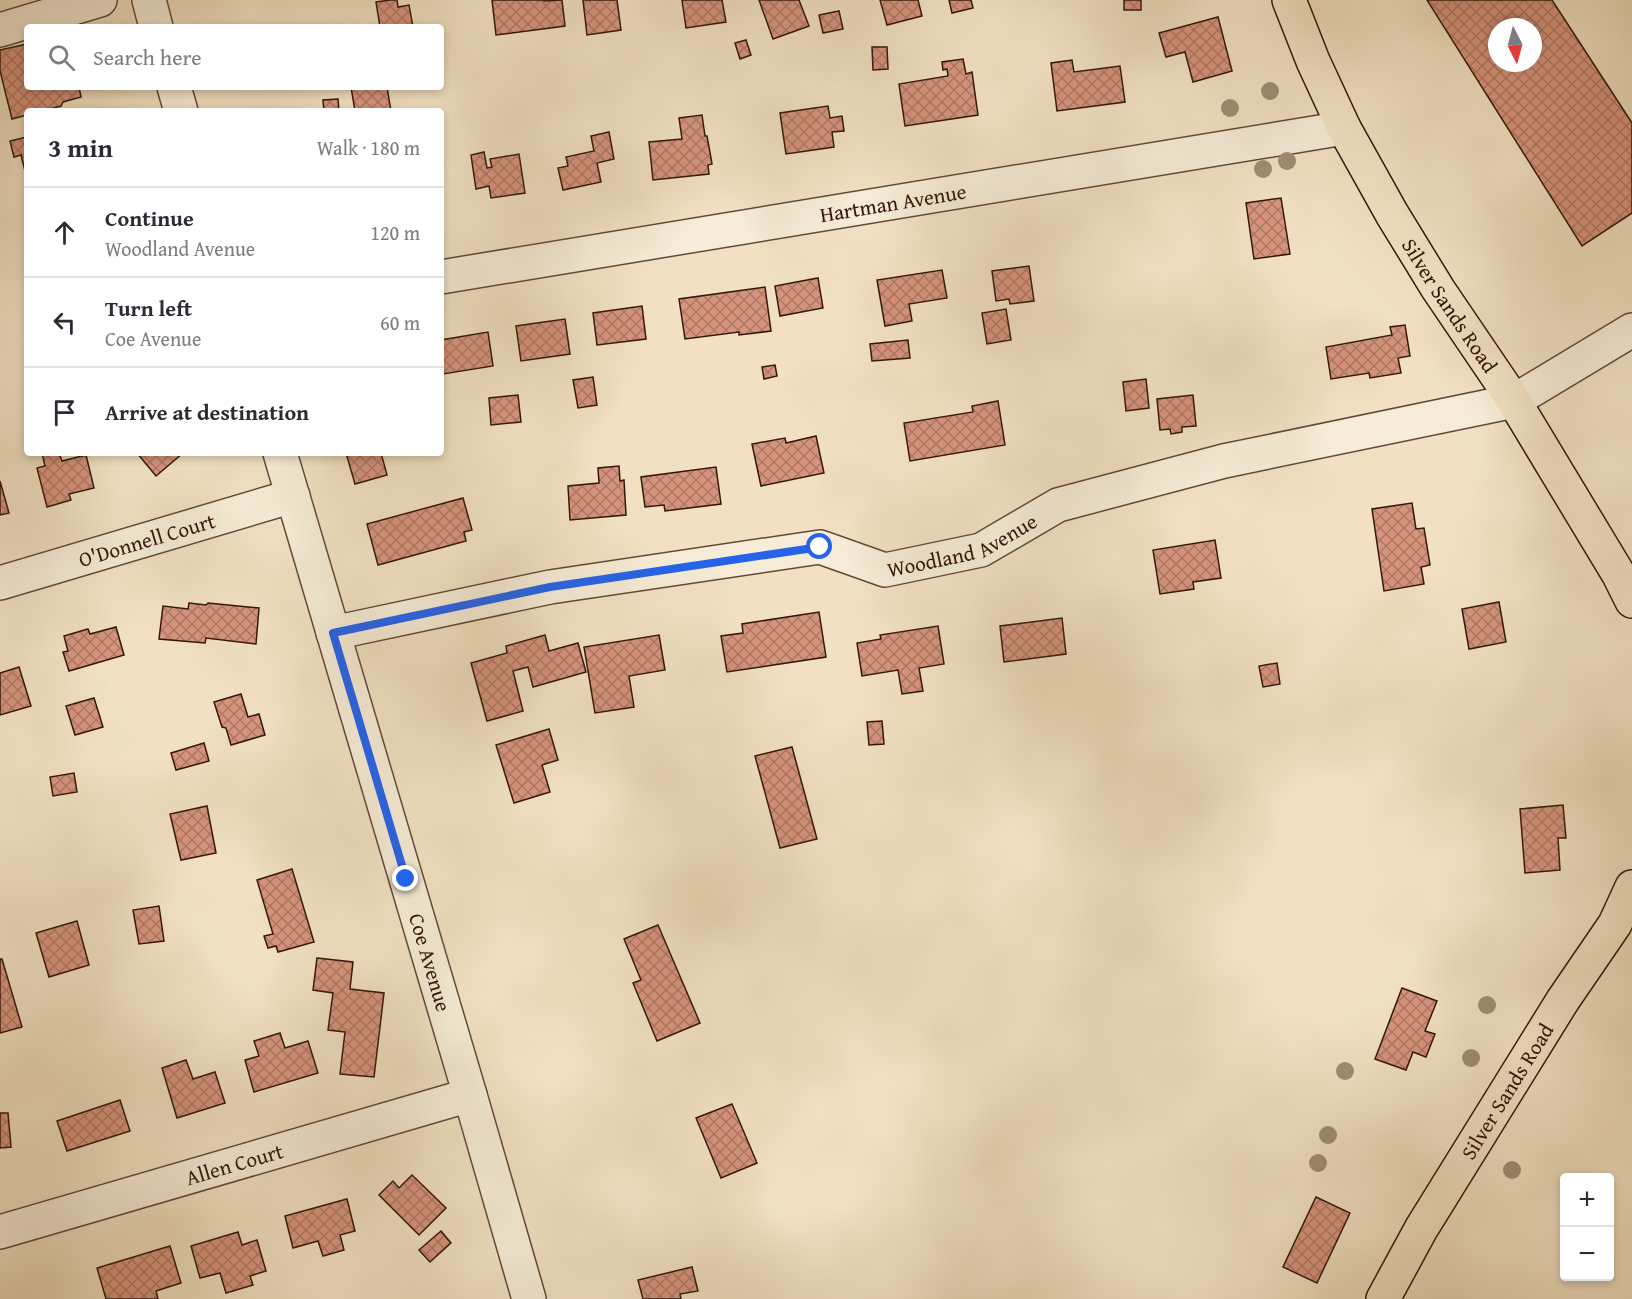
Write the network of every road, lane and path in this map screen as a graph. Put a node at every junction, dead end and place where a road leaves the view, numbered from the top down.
1 (100, 0) edge
2 (149, 0) edge
3 (1289, 0) edge
4 (155, 24) edge
5 (0, 30) edge
6 (175, 90) edge
7 (180, 108) edge
8 (1344, 128) junction
9 (444, 277) edge
10 (1632, 330) edge
11 (1514, 401) junction
12 (281, 456) edge
13 (293, 496) junction
14 (0, 583) edge
15 (1632, 601) edge
16 (333, 633) junction
17 (1632, 887) edge
18 (470, 1095) junction
19 (0, 1232) edge
20 (529, 1299) edge
21 (1383, 1299) edge

1 - 5 street
2 - 4 street
3 - 8 main road, Silver Sands Road
6 - 7 street
8 - 9 street, Hartman Avenue
8 - 11 main road, Silver Sands Road
10 - 11 street, Woodland Avenue
11 - 15 main road, Silver Sands Road
11 - 16 street, Woodland Avenue
12 - 13 street, Coe Avenue
13 - 14 street, O'Donnell Court
13 - 16 street, Coe Avenue
16 - 18 street, Coe Avenue
17 - 21 main road, Silver Sands Road
18 - 19 street, Allen Court
18 - 20 street, Coe Avenue

